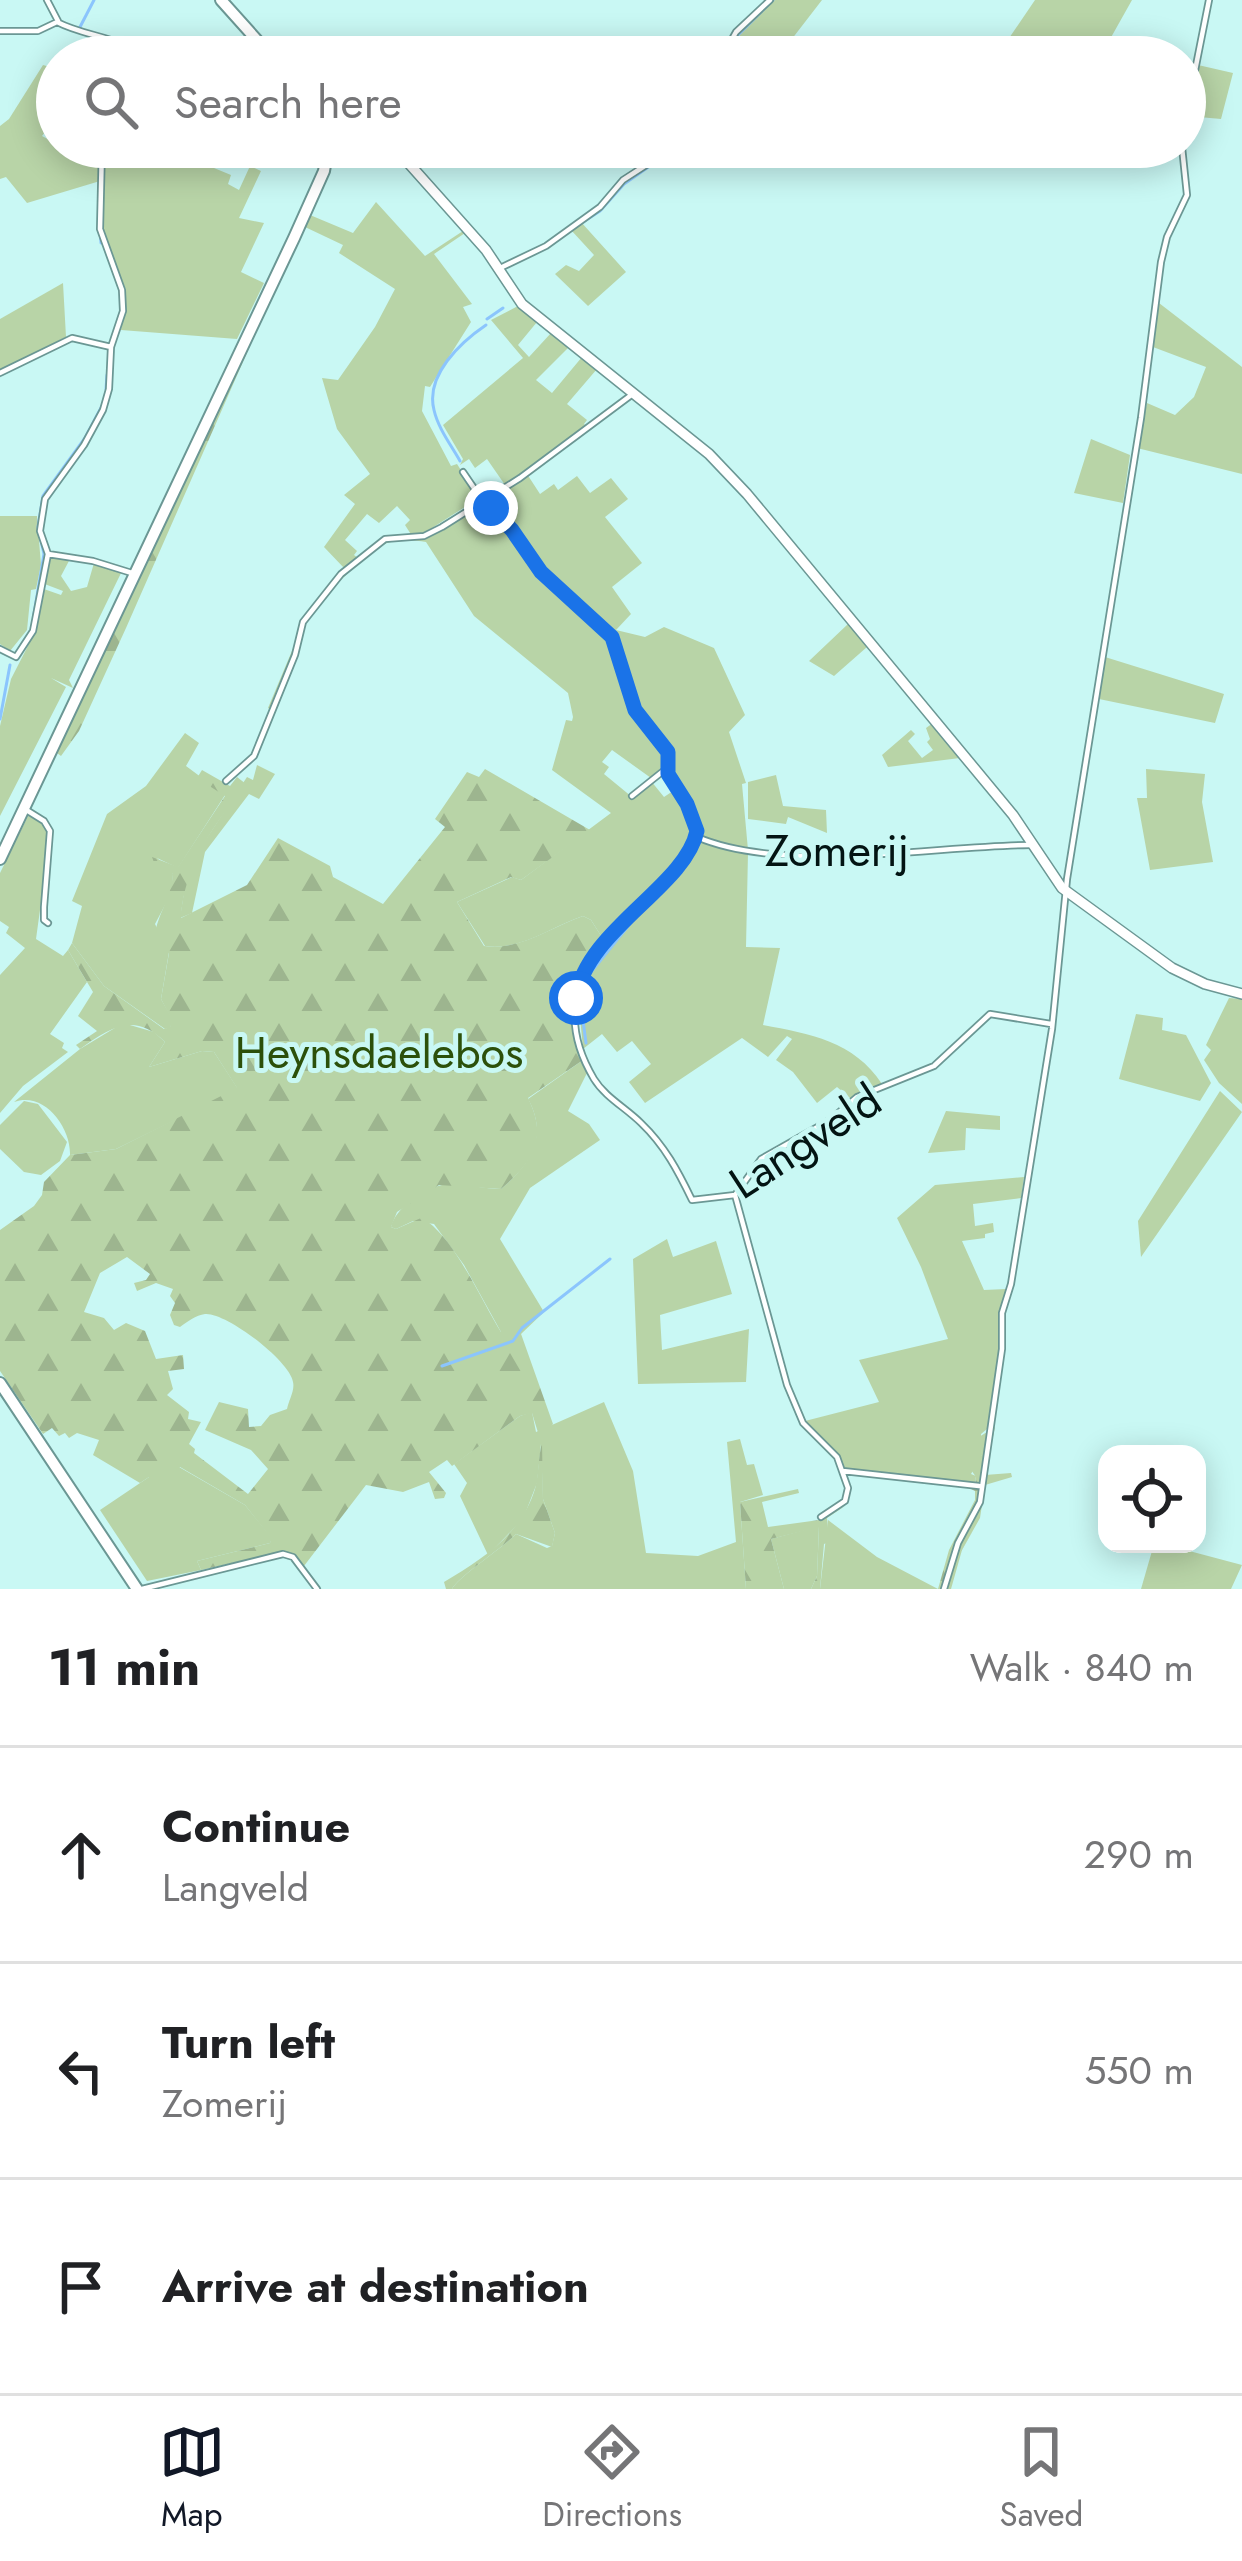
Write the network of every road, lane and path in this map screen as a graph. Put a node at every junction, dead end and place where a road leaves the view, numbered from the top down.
1 (46, 0) edge
2 (221, 0) edge
3 (770, 0) edge
4 (1209, 0) edge
5 (57, 22) junction
6 (0, 31) edge
7 (93, 36) edge
8 (253, 36) edge
9 (734, 36) edge
10 (1202, 36) edge
11 (101, 168) edge
12 (324, 168) edge
13 (409, 168) edge
14 (642, 168) edge
15 (1184, 168) edge
16 (498, 269) junction
17 (111, 347) junction
18 (0, 373) edge
19 (633, 394) junction
20 (464, 472) dead end
21 (483, 500) junction
22 (48, 554) junction
23 (135, 574) junction
24 (0, 649) edge
25 (668, 768) junction
26 (226, 781) dead end
27 (632, 796) dead end
28 (24, 808) junction
29 (697, 837) junction
30 (1034, 845) junction
31 (1, 854) edge
32 (1066, 892) junction
33 (48, 923) dead end
34 (1242, 994) edge
35 (1052, 1024) junction
36 (735, 1195) junction
37 (3, 1387) edge
38 (843, 1471) junction
39 (980, 1486) junction
40 (821, 1517) dead end
41 (140, 1589) edge
42 (317, 1589) edge
43 (944, 1589) edge

1 - 5 street
2 - 8 main road
3 - 9 street
4 - 10 street
5 - 6 street
5 - 7 street
11 - 17 street
12 - 23 main road
13 - 16 street
14 - 16 street
15 - 32 street
16 - 19 street
17 - 18 street
17 - 22 street
19 - 21 street
19 - 30 street
20 - 21 street, Zomerij
21 - 25 street, Zomerij
21 - 26 street
22 - 23 street
22 - 24 street
23 - 28 main road
25 - 27 street
25 - 29 street, Zomerij
28 - 31 main road
28 - 33 street
29 - 30 street, Zomerij
29 - 36 street, Langveld
30 - 32 street
32 - 34 street
32 - 35 street
35 - 36 street, Langveld
35 - 39 street
36 - 38 street
37 - 41 main road
38 - 39 street
38 - 40 street
39 - 43 street
41 - 42 street

